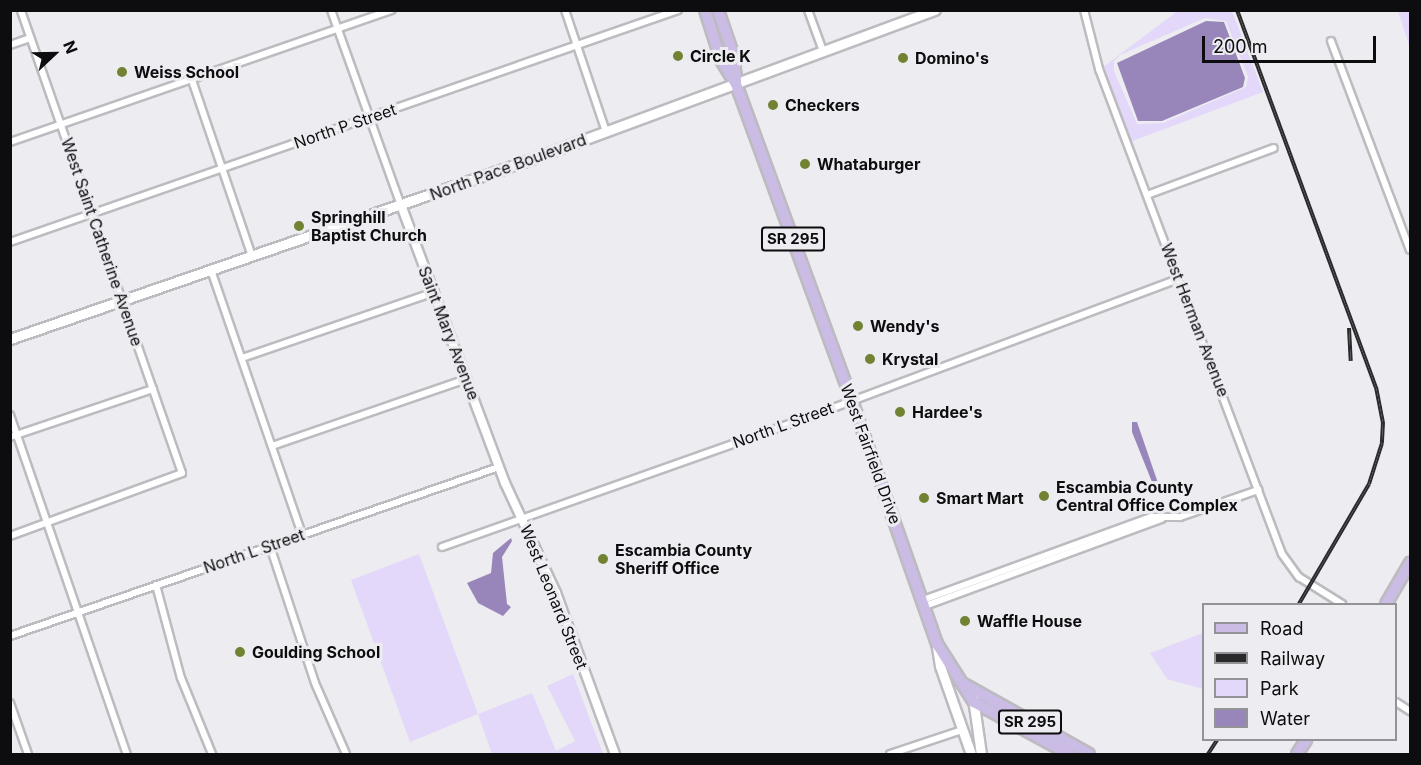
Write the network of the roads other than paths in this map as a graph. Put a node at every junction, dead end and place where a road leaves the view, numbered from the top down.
1 (21, 10) edge
2 (330, 10) edge
3 (392, 10) edge
4 (565, 10) edge
5 (678, 10) edge
6 (705, 10) edge
7 (718, 10) edge
8 (808, 10) edge
9 (935, 10) edge
10 (1084, 10) edge
11 (912, 14) edge
12 (337, 29) junction
13 (30, 38) junction
14 (1331, 41) dead end
15 (10, 45) edge
16 (577, 46) junction
17 (823, 51) junction
18 (192, 80) junction
19 (736, 84) junction
20 (369, 118) junction
21 (61, 125) junction
22 (606, 132) junction
23 (10, 142) edge
24 (1274, 148) dead end
25 (222, 169) junction
26 (1147, 195) junction
27 (401, 205) junction
28 (92, 214) junction
29 (10, 242) edge
30 (1410, 250) edge
31 (252, 256) junction
32 (211, 270) junction
33 (1179, 279) junction
34 (435, 292) junction
35 (122, 301) junction
36 (10, 339) edge
37 (242, 358) junction
38 (467, 379) junction
39 (153, 389) junction
40 (851, 400) junction
41 (10, 416) edge
42 (14, 436) edge
43 (272, 446) junction
44 (499, 467) junction
45 (1258, 490) junction
46 (522, 518) junction
47 (47, 524) junction
48 (302, 534) junction
49 (10, 537) edge
50 (270, 546) junction
51 (442, 547) dead end
52 (1410, 563) edge
53 (156, 585) junction
54 (924, 603) junction
55 (1341, 603) edge
56 (1387, 603) edge
57 (77, 613) junction
58 (10, 636) edge
59 (937, 644) junction
60 (958, 680) junction
61 (972, 689) junction
62 (974, 702) junction
63 (10, 703) edge
64 (1397, 703) edge
65 (1410, 711) edge
66 (962, 730) junction
67 (211, 753) edge
68 (28, 754) edge
69 (127, 754) edge
70 (203, 754) edge
71 (346, 754) edge
72 (615, 754) edge
73 (890, 754) edge
74 (971, 754) edge
75 (981, 754) edge
76 (1069, 754) edge
77 (1089, 754) edge

1 - 13 street, West Saint Catherine Avenue
2 - 12 street, Saint Mary Avenue
3 - 12 street
4 - 16 street
5 - 16 street, North P Street
6 - 19 main road, West Fairfield Drive / SR 295
7 - 19 main road, West Fairfield Drive / SR 295
8 - 17 street
9 - 11 main road, North Pace Boulevard
10 - 26 street, West Herman Avenue
11 - 17 main road, North Pace Boulevard
12 - 18 street
12 - 20 street, Saint Mary Avenue
13 - 15 street
13 - 21 street, West Saint Catherine Avenue
14 - 30 street
16 - 20 street, North P Street
16 - 22 street
17 - 19 main road, North Pace Boulevard
18 - 21 street
18 - 25 street
19 - 22 main road, North Pace Boulevard
19 - 40 main road, West Fairfield Drive / SR 295
20 - 25 street, North P Street
20 - 27 street, Saint Mary Avenue
21 - 23 street
21 - 28 street, West Saint Catherine Avenue
22 - 27 main road, North Pace Boulevard
24 - 26 street
25 - 28 street, North P Street
25 - 31 street
26 - 33 street, West Herman Avenue
27 - 31 main road, North Pace Boulevard
27 - 34 street, Saint Mary Avenue
28 - 29 street, North P Street
28 - 35 street, West Saint Catherine Avenue
31 - 32 main road, North Pace Boulevard
32 - 35 main road, North Pace Boulevard
32 - 37 street
33 - 40 street, North L Street
33 - 45 street, West Herman Avenue
34 - 37 street
34 - 38 street, Saint Mary Avenue
35 - 36 main road, North Pace Boulevard
35 - 39 street, West Saint Catherine Avenue
37 - 43 street
38 - 43 street
38 - 44 street, Saint Mary Avenue
39 - 42 street
39 - 47 street, West Saint Catherine Avenue
40 - 46 street, North L Street
40 - 54 main road, West Fairfield Drive / SR 295
41 - 42 street
42 - 47 street
43 - 48 street
44 - 46 street, Saint Mary Avenue
44 - 48 street, North L Street
45 - 54 street
45 - 55 street, West Herman Avenue
46 - 51 street, West Leonard Street
46 - 72 street, West Leonard Street
47 - 49 street
47 - 57 street
48 - 50 street, North L Street
50 - 53 street, North L Street
50 - 71 street
52 - 56 main road
53 - 57 street, North L Street
53 - 67 street
54 - 59 main road, West Fairfield Drive / SR 295
57 - 58 street, North L Street
57 - 69 street
59 - 60 main road, West Fairfield Drive / SR 295
59 - 66 main road
60 - 61 main road, West Fairfield Drive / SR 295
60 - 62 main road, SR 295
61 - 62 main road
61 - 77 main road, West Fairfield Drive / SR 295
62 - 75 main road
62 - 76 main road, SR 295
63 - 68 street
64 - 65 street
66 - 73 street
66 - 74 main road
67 - 70 street

